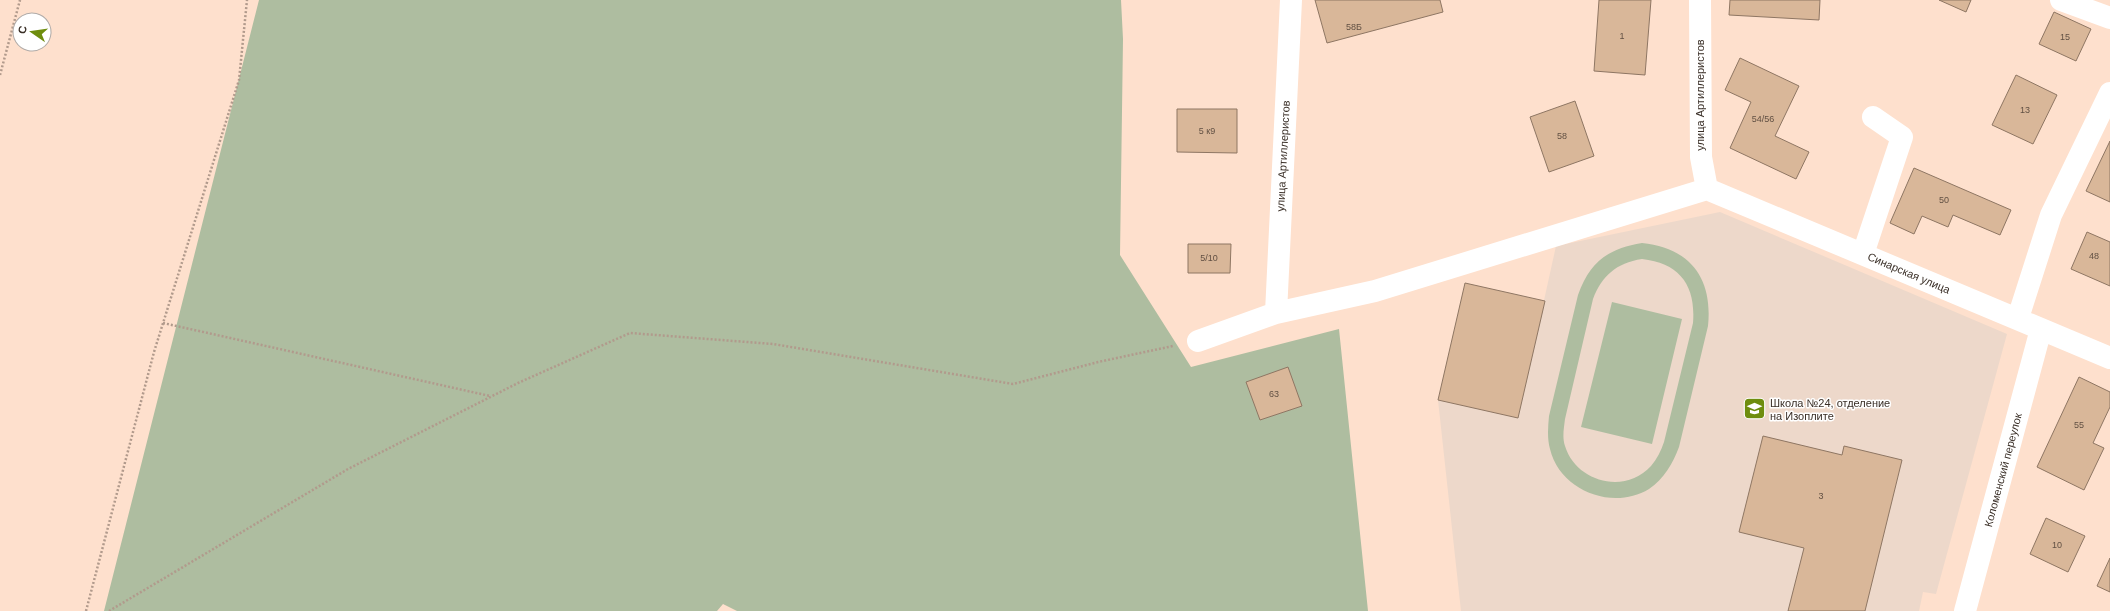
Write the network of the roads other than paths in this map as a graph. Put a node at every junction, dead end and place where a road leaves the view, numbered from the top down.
1 (1291, 0) edge
2 (1700, 0) edge
3 (2061, 0) edge
4 (2110, 18) edge
5 (2110, 93) edge
6 (1873, 117) dead end
7 (1707, 189) junction
8 (1863, 254) junction
9 (1276, 313) junction
10 (2018, 318) junction
11 (2041, 330) junction
12 (1198, 340) road end
13 (2110, 358) edge
14 (1965, 611) edge

1 - 9 street, улица Артиллеристов
2 - 7 street, улица Артиллеристов
3 - 4 street
5 - 10 street
6 - 8 street
7 - 8 street, Синарская улица
7 - 9 street
8 - 10 street, Синарская улица
9 - 12 street
10 - 11 street, Синарская улица
11 - 13 street, Синарская улица
11 - 14 street, Коломенский переулок

